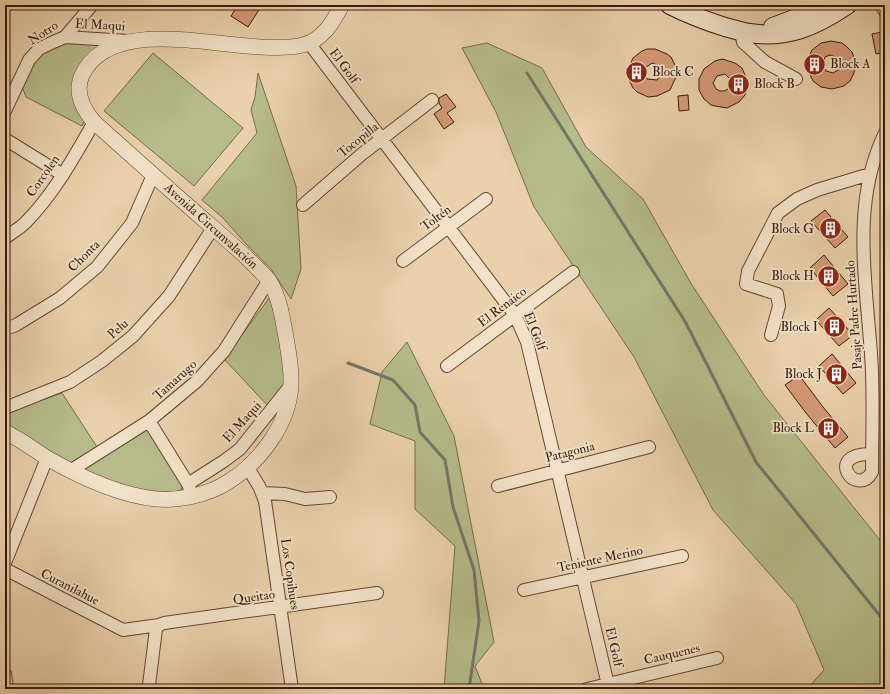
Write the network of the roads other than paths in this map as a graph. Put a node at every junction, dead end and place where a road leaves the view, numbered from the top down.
1 (92, 5) edge
2 (342, 5) edge
3 (670, 5) edge
4 (816, 5) edge
5 (847, 5) edge
6 (882, 5) edge
7 (885, 11) edge
8 (744, 32) junction
9 (65, 37) junction
10 (134, 41) junction
11 (309, 43) junction
12 (796, 79) dead end
13 (432, 100) dead end
14 (5, 111) edge
15 (94, 122) junction
16 (885, 133) edge
17 (5, 139) edge
18 (381, 139) junction
19 (870, 174) junction
20 (63, 175) junction
21 (153, 175) junction
22 (486, 199) dead end
23 (303, 205) dead end
24 (448, 227) junction
25 (213, 228) junction
26 (5, 238) edge
27 (403, 261) dead end
28 (573, 272) dead end
29 (269, 280) junction
30 (515, 315) junction
31 (5, 329) edge
32 (771, 335) dead end
33 (447, 366) dead end
34 (291, 385) junction
35 (5, 408) edge
36 (149, 421) junction
37 (5, 432) edge
38 (649, 447) dead end
39 (872, 454) dead end
40 (47, 458) junction
41 (248, 468) junction
42 (557, 470) junction
43 (70, 471) junction
44 (498, 486) dead end
45 (190, 490) junction
46 (262, 493) junction
47 (330, 497) dead end
48 (682, 556) dead end
49 (5, 563) edge
50 (5, 569) edge
51 (583, 577) junction
52 (524, 590) dead end
53 (377, 593) dead end
54 (280, 607) junction
55 (159, 625) junction
56 (123, 630) joint
57 (717, 658) dead end
58 (5, 674) edge
59 (609, 687) edge
60 (7, 689) edge
61 (147, 689) edge
62 (292, 689) edge
63 (587, 689) edge

1 - 9 street, Notro
2 - 11 street, Avenida Circunvalación
3 - 8 main road
4 - 8 main road
5 - 8 main road
6 - 7 street
8 - 12 street
9 - 10 street, El Maqui
9 - 14 street, Notro
10 - 11 street, Avenida Circunvalación
10 - 15 street, Avenida Circunvalación
11 - 18 street, El Golf
13 - 18 street, Tocopilla
15 - 20 street, Corcolen
15 - 21 street, Avenida Circunvalación
16 - 19 street, Pasaje Padre Hurtado
17 - 20 street
18 - 23 street, Tocopilla
18 - 24 street, El Golf
19 - 32 street
19 - 39 street, Pasaje Padre Hurtado
20 - 26 street, Corcolen
21 - 25 street, Avenida Circunvalación
21 - 31 street, Chonta
22 - 24 street, Toltén
24 - 27 street, Toltén
24 - 30 street, El Golf
25 - 29 street, Avenida Circunvalación
25 - 35 street, Pelu
28 - 30 street, El Renaico
29 - 34 street, Avenida Circunvalación
29 - 36 street, Tamarugo
30 - 33 street, El Renaico
30 - 42 street, El Golf
34 - 41 street, Avenida Circunvalación
34 - 45 street, El Maqui
36 - 43 street, Tamarugo
36 - 45 street
37 - 40 street, Avenida Circunvalación
38 - 42 street, Patagonia
40 - 43 street, Avenida Circunvalación
40 - 49 street
41 - 45 street, Avenida Circunvalación
41 - 46 street, Los Copihues
42 - 44 street, Patagonia
42 - 51 street, El Golf
43 - 45 street, Avenida Circunvalación
46 - 47 street
46 - 54 street, Los Copihues
48 - 51 street, Teniente Merino
50 - 56 street, Curanilahue
51 - 52 street, Teniente Merino
51 - 59 street, El Golf
53 - 54 street, Queitao
54 - 55 street, Queitao
54 - 62 street, Los Copihues
55 - 56 street, Queitao
55 - 61 street
57 - 59 street, Cauquenes
58 - 60 street
59 - 63 street, Cauquenes

